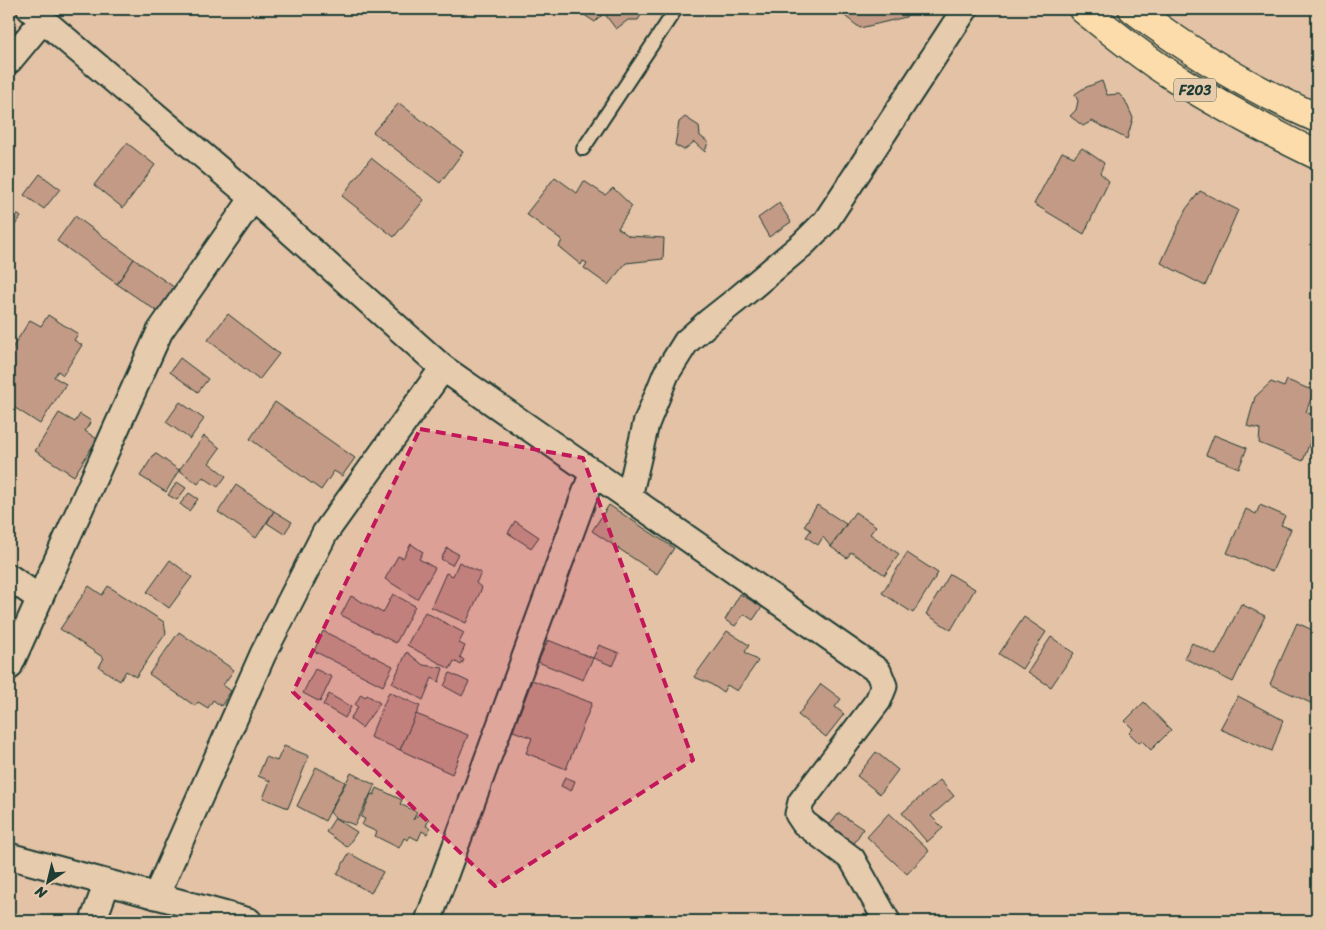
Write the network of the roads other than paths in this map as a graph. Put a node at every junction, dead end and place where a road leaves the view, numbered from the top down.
1 (676, 9) edge
2 (965, 9) edge
3 (1083, 9) edge
4 (1132, 9) edge
5 (37, 14) edge
6 (9, 61) edge
7 (1317, 118) edge
8 (583, 149) dead end
9 (1317, 155) edge
10 (253, 198) junction
11 (443, 368) junction
12 (593, 472) junction
13 (629, 497) junction
14 (9, 577) edge
15 (39, 598) junction
16 (9, 667) edge
17 (9, 856) edge
18 (107, 883) junction
19 (156, 896) junction
20 (94, 921) edge
21 (249, 921) edge
22 (428, 921) edge
23 (887, 921) edge

1 - 8 lane
2 - 13 street
3 - 9 main road, F203
4 - 7 main road, F203
5 - 6 street
5 - 10 street
10 - 11 street
10 - 15 street
11 - 12 street
11 - 19 street
12 - 13 street
12 - 22 street
13 - 23 street
14 - 15 street
15 - 16 street
17 - 18 street
18 - 19 street
18 - 20 street
19 - 21 street

